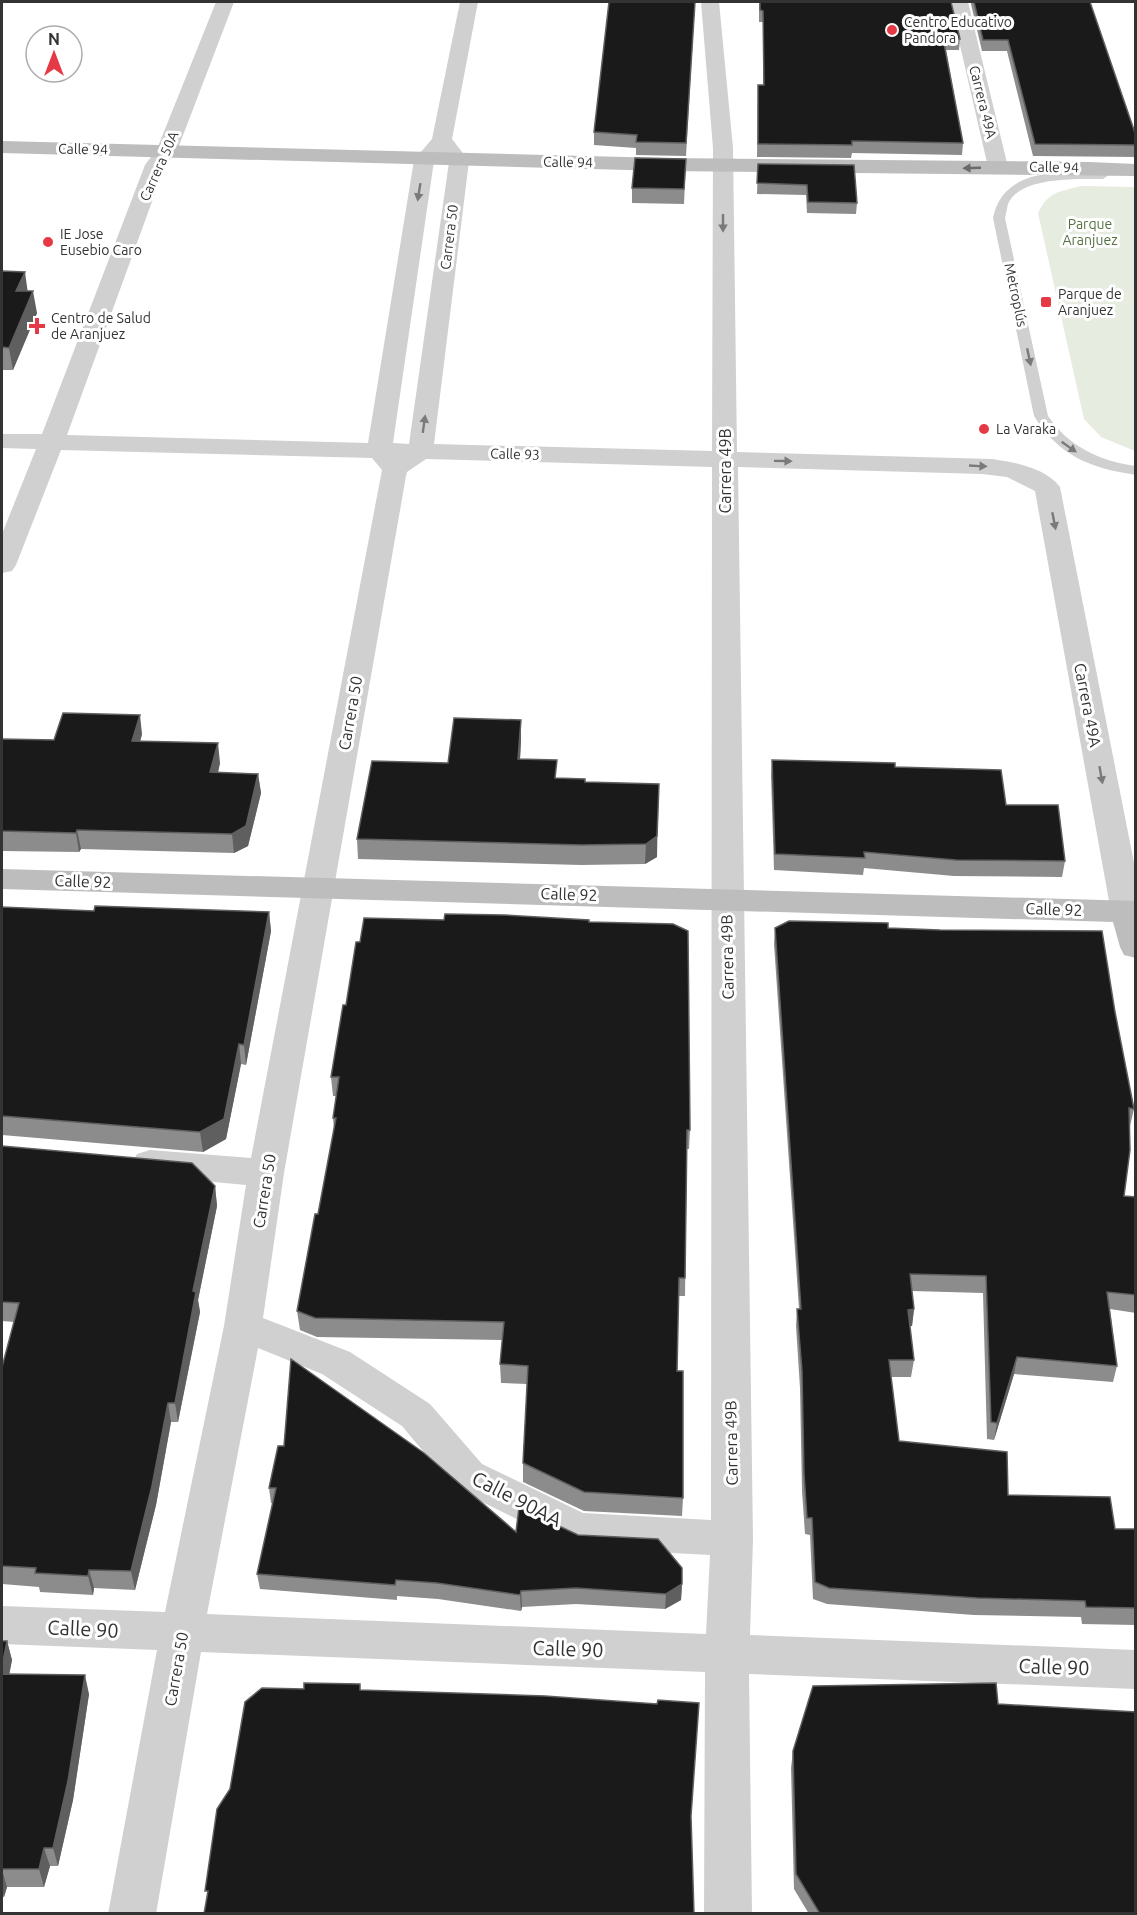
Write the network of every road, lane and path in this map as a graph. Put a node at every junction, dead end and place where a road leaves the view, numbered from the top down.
1 (225, 2) edge
2 (469, 2) edge
3 (710, 2) edge
4 (959, 2) edge
5 (441, 140) junction
6 (2, 147) edge
7 (167, 151) junction
8 (424, 160) junction
9 (459, 160) junction
10 (722, 164) junction
11 (998, 167) junction
12 (1136, 170) edge
13 (1136, 176) edge
14 (2, 441) edge
15 (52, 442) junction
16 (398, 457) junction
17 (725, 460) junction
18 (1136, 471) edge
19 (1028, 474) joint
20 (2, 565) edge
21 (2, 879) edge
22 (318, 887) junction
23 (726, 899) junction
24 (1131, 912) edge
25 (1136, 947) edge
26 (116, 1160) edge
27 (266, 1173) junction
28 (243, 1326) junction
29 (732, 1539) junction
30 (2, 1625) edge
31 (182, 1634) junction
32 (728, 1655) junction
33 (1136, 1670) edge
34 (132, 1914) edge
35 (728, 1914) edge

1 - 7 street, Carrera 50A
2 - 5 street
3 - 10 street, Carrera 49B
4 - 11 street, Carrera 49A
5 - 8 street
5 - 9 street
6 - 7 street, Calle 94
7 - 8 street, Calle 94
7 - 15 street, Carrera 50A
8 - 9 street, Calle 94
8 -> 16 street, Carrera 50
9 - 10 street, Calle 94
16 -> 9 street, Carrera 50
11 -> 10 street, Calle 94
10 -> 17 street, Carrera 49B
11 - 12 street, Calle 94
13 -> 18 lane, Metroplús
14 - 15 street, Calle 93
15 - 16 street, Calle 93
15 - 20 street, Carrera 50A
16 - 17 street, Calle 93
16 - 22 street, Carrera 50
17 -> 19 street, Calle 93
17 - 23 street, Carrera 49B
19 -> 24 street, Carrera 49A
21 - 22 street, Calle 92
22 - 23 street, Calle 92
22 - 27 street, Carrera 50
23 - 24 street, Calle 92
23 - 29 street, Carrera 49B
24 - 25 street, Carrera 49A
26 - 27 street
27 - 28 street, Carrera 50
28 - 29 street, Calle 90AA
28 - 31 street, Carrera 50
29 - 32 street, Carrera 49B
30 - 31 street, Calle 90
31 - 32 street, Calle 90
31 - 34 street, Carrera 50
32 - 33 street, Calle 90
32 - 35 street, Carrera 49B

